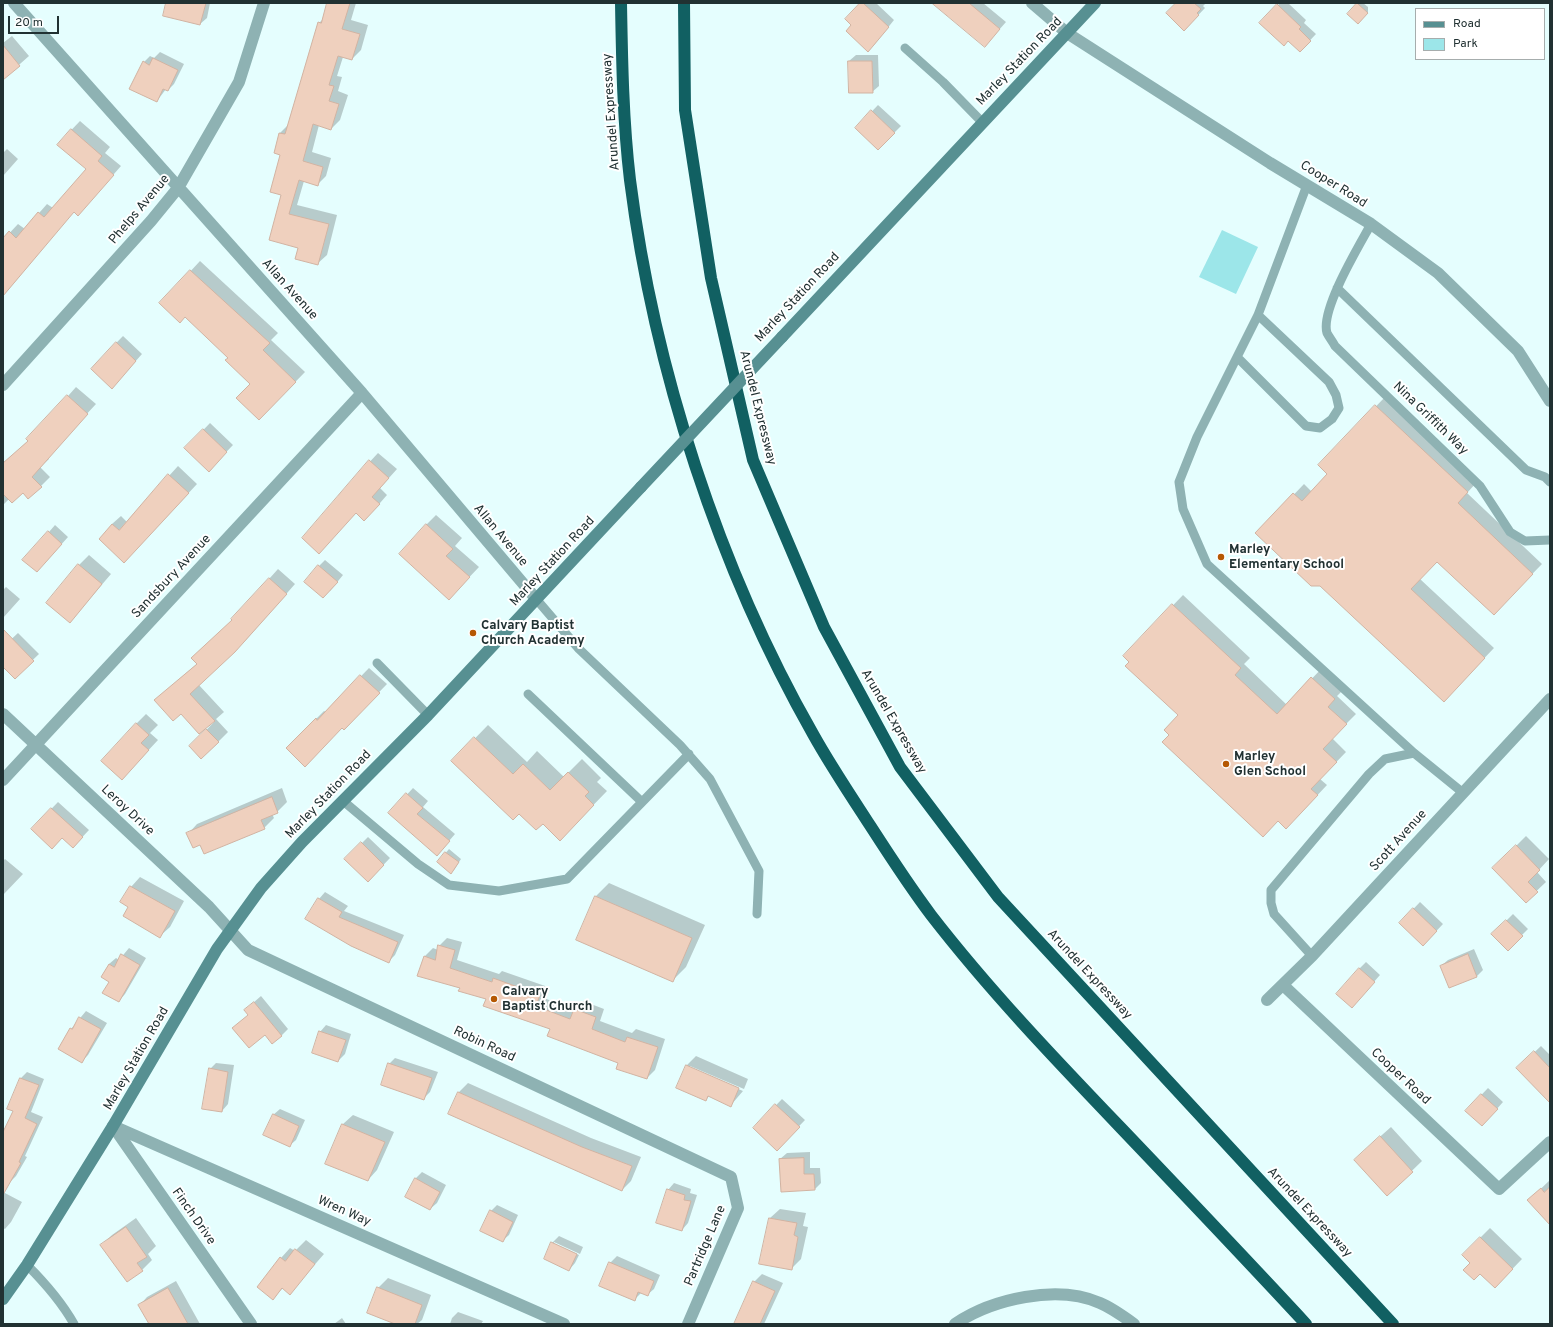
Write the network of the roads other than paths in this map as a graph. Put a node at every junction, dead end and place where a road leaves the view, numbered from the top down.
1 (14, 3) edge
2 (264, 3) edge
3 (621, 3) edge
4 (684, 3) edge
5 (1032, 3) edge
6 (1096, 3) edge
7 (1067, 33) junction
8 (905, 48) dead end
9 (982, 122) junction
10 (1307, 185) junction
11 (178, 188) junction
12 (1370, 224) junction
13 (1337, 288) junction
14 (1258, 315) junction
15 (1237, 357) junction
16 (3, 385) edge
17 (362, 393) junction
18 (1550, 401) edge
19 (1550, 482) edge
20 (1550, 540) edge
21 (537, 600) junction
22 (377, 663) dead end
23 (528, 694) dead end
24 (1550, 699) edge
25 (3, 714) edge
26 (428, 715) junction
27 (36, 745) junction
28 (1414, 753) junction
29 (689, 754) junction
30 (3, 780) edge
31 (1462, 792) junction
32 (342, 800) junction
33 (642, 802) junction
34 (757, 914) dead end
35 (230, 930) junction
36 (1312, 956) junction
37 (1283, 985) junction
38 (1267, 1000) dead end
39 (114, 1126) junction
40 (1550, 1142) edge
41 (732, 1177) joint
42 (27, 1264) junction
43 (3, 1298) edge
44 (74, 1324) edge
45 (251, 1324) edge
46 (564, 1324) edge
47 (688, 1324) edge
48 (955, 1324) edge
49 (1134, 1324) edge
50 (1306, 1324) edge
51 (1393, 1324) edge

1 - 11 street, Allan Avenue
2 - 11 street, Phelps Avenue
3 - 50 highway, Arundel Expressway
4 - 51 highway, Arundel Expressway
5 - 7 street, Cooper Road
6 - 7 main road, Marley Station Road
7 - 9 main road, Marley Station Road
7 - 10 street, Cooper Road
8 - 9 lane
9 - 21 main road, Marley Station Road, bridge
10 - 12 street, Cooper Road
10 - 14 lane
11 - 16 street, Phelps Avenue
11 - 17 street, Allan Avenue
12 - 13 lane, Nina Griffith Way
12 - 18 street, Cooper Road
13 - 19 lane
13 - 20 lane, Nina Griffith Way
14 - 15 lane
14 - 15 lane
15 - 28 lane
17 - 21 street, Allan Avenue
17 - 27 street, Sandsbury Avenue
21 - 26 main road, Marley Station Road
21 - 29 lane
22 - 26 lane
23 - 33 lane
24 - 31 street, Scott Avenue
25 - 27 street, Leroy Drive
26 - 32 main road, Marley Station Road
27 - 30 street, Sandsbury Avenue
27 - 35 street, Leroy Drive
28 - 31 lane
28 - 36 lane
29 - 33 lane
29 - 34 lane
31 - 36 street, Scott Avenue
32 - 33 lane
32 - 35 main road, Marley Station Road
35 - 39 main road, Marley Station Road
35 - 41 street, Robin Road
36 - 37 street, Scott Avenue
37 - 38 street, Scott Avenue
37 - 40 street, Cooper Road
39 - 42 main road, Marley Station Road
39 - 45 street, Finch Drive
39 - 46 street, Wren Way
41 - 47 street, Partridge Lane
42 - 43 main road, Marley Station Road
42 - 44 lane
48 - 49 street

